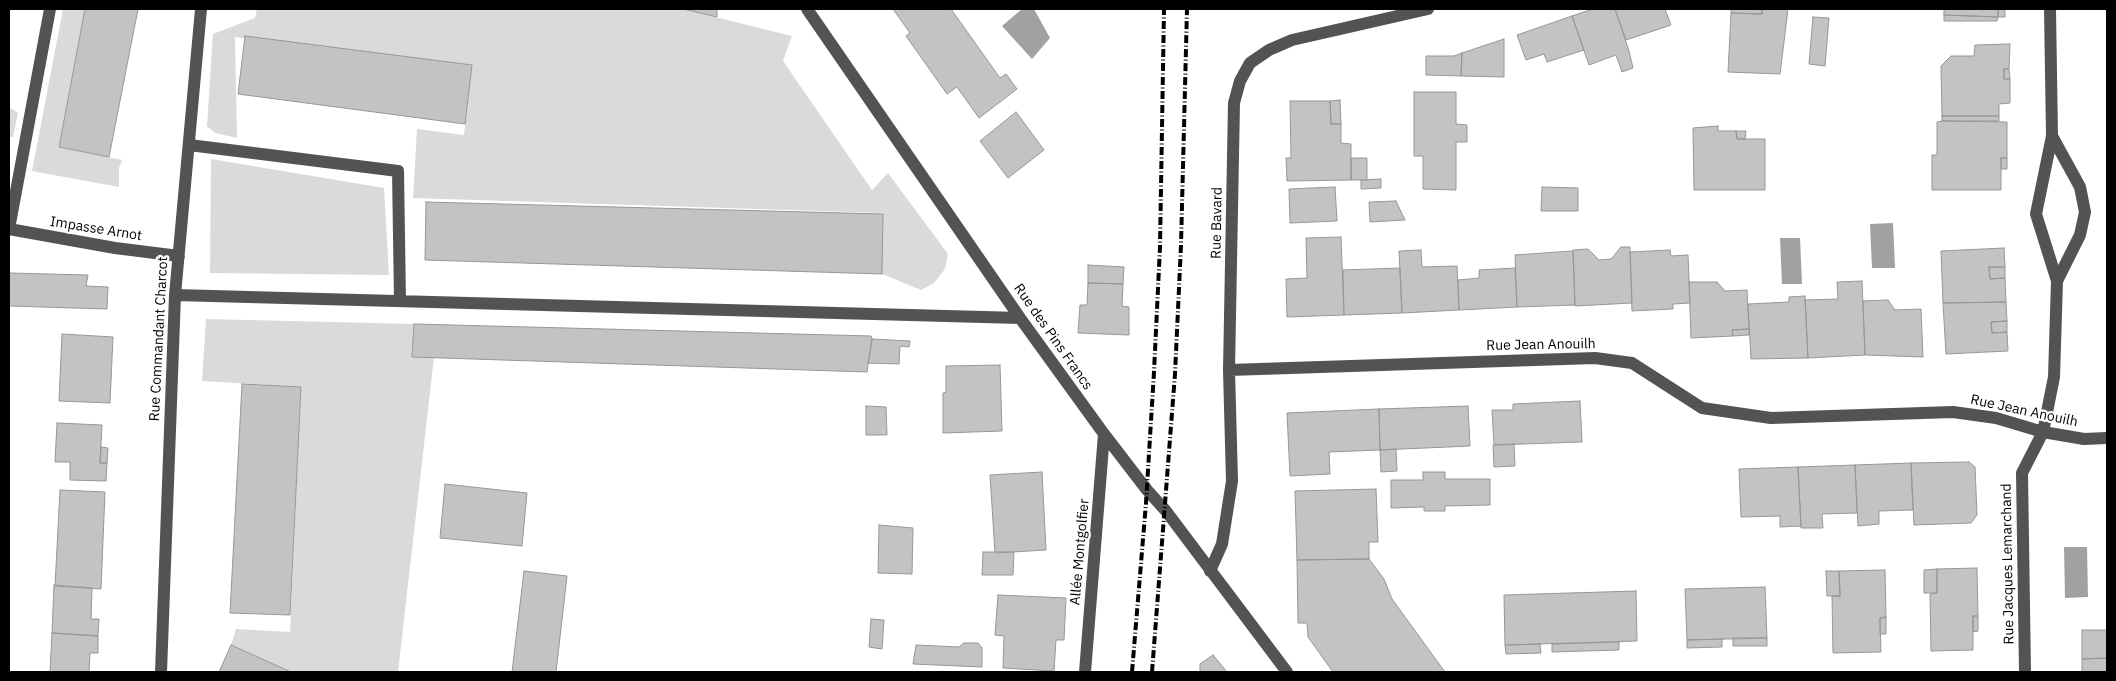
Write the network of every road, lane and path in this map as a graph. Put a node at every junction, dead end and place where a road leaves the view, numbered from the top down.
1 (50, 9) edge
2 (201, 9) edge
3 (807, 9) edge
4 (1428, 9) edge
5 (2050, 9) edge
6 (2052, 136) junction
7 (188, 144) junction
8 (9, 229) edge
9 (178, 256) junction
10 (2057, 281) junction
11 (175, 294) junction
12 (400, 301) junction
13 (1020, 318) junction
14 (1229, 370) junction
15 (2043, 432) junction
16 (1104, 434) junction
17 (2107, 438) edge
18 (1210, 572) junction
19 (161, 672) edge
20 (1085, 672) edge
21 (1287, 672) edge
22 (2025, 672) edge

1 - 8 street
2 - 7 street, Rue Commandant Charcot
3 - 13 street, Rue des Pins Francs
4 - 14 street, Rue Bavard
5 - 6 street, Rue Jacques Lemarchand
6 - 10 street, Rue Jacques Lemarchand
6 - 10 street, Rue Jacques Lemarchand
7 - 9 street, Rue Commandant Charcot
7 - 12 street
8 - 9 street, Impasse Arnot
9 - 11 street, Rue Commandant Charcot
10 - 15 street, Rue Jacques Lemarchand
11 - 12 street
11 - 19 street, Rue Commandant Charcot
12 - 13 street
13 - 16 street, Rue des Pins Francs
14 - 15 street, Rue Jean Anouilh
14 - 18 street, Rue Bavard
15 - 17 street, Rue Jean Anouilh
15 - 22 street, Rue Jacques Lemarchand
16 - 18 street, Rue des Pins Francs
16 - 20 street, Allée Montgolfier
18 - 21 street, Rue des Pins Francs

